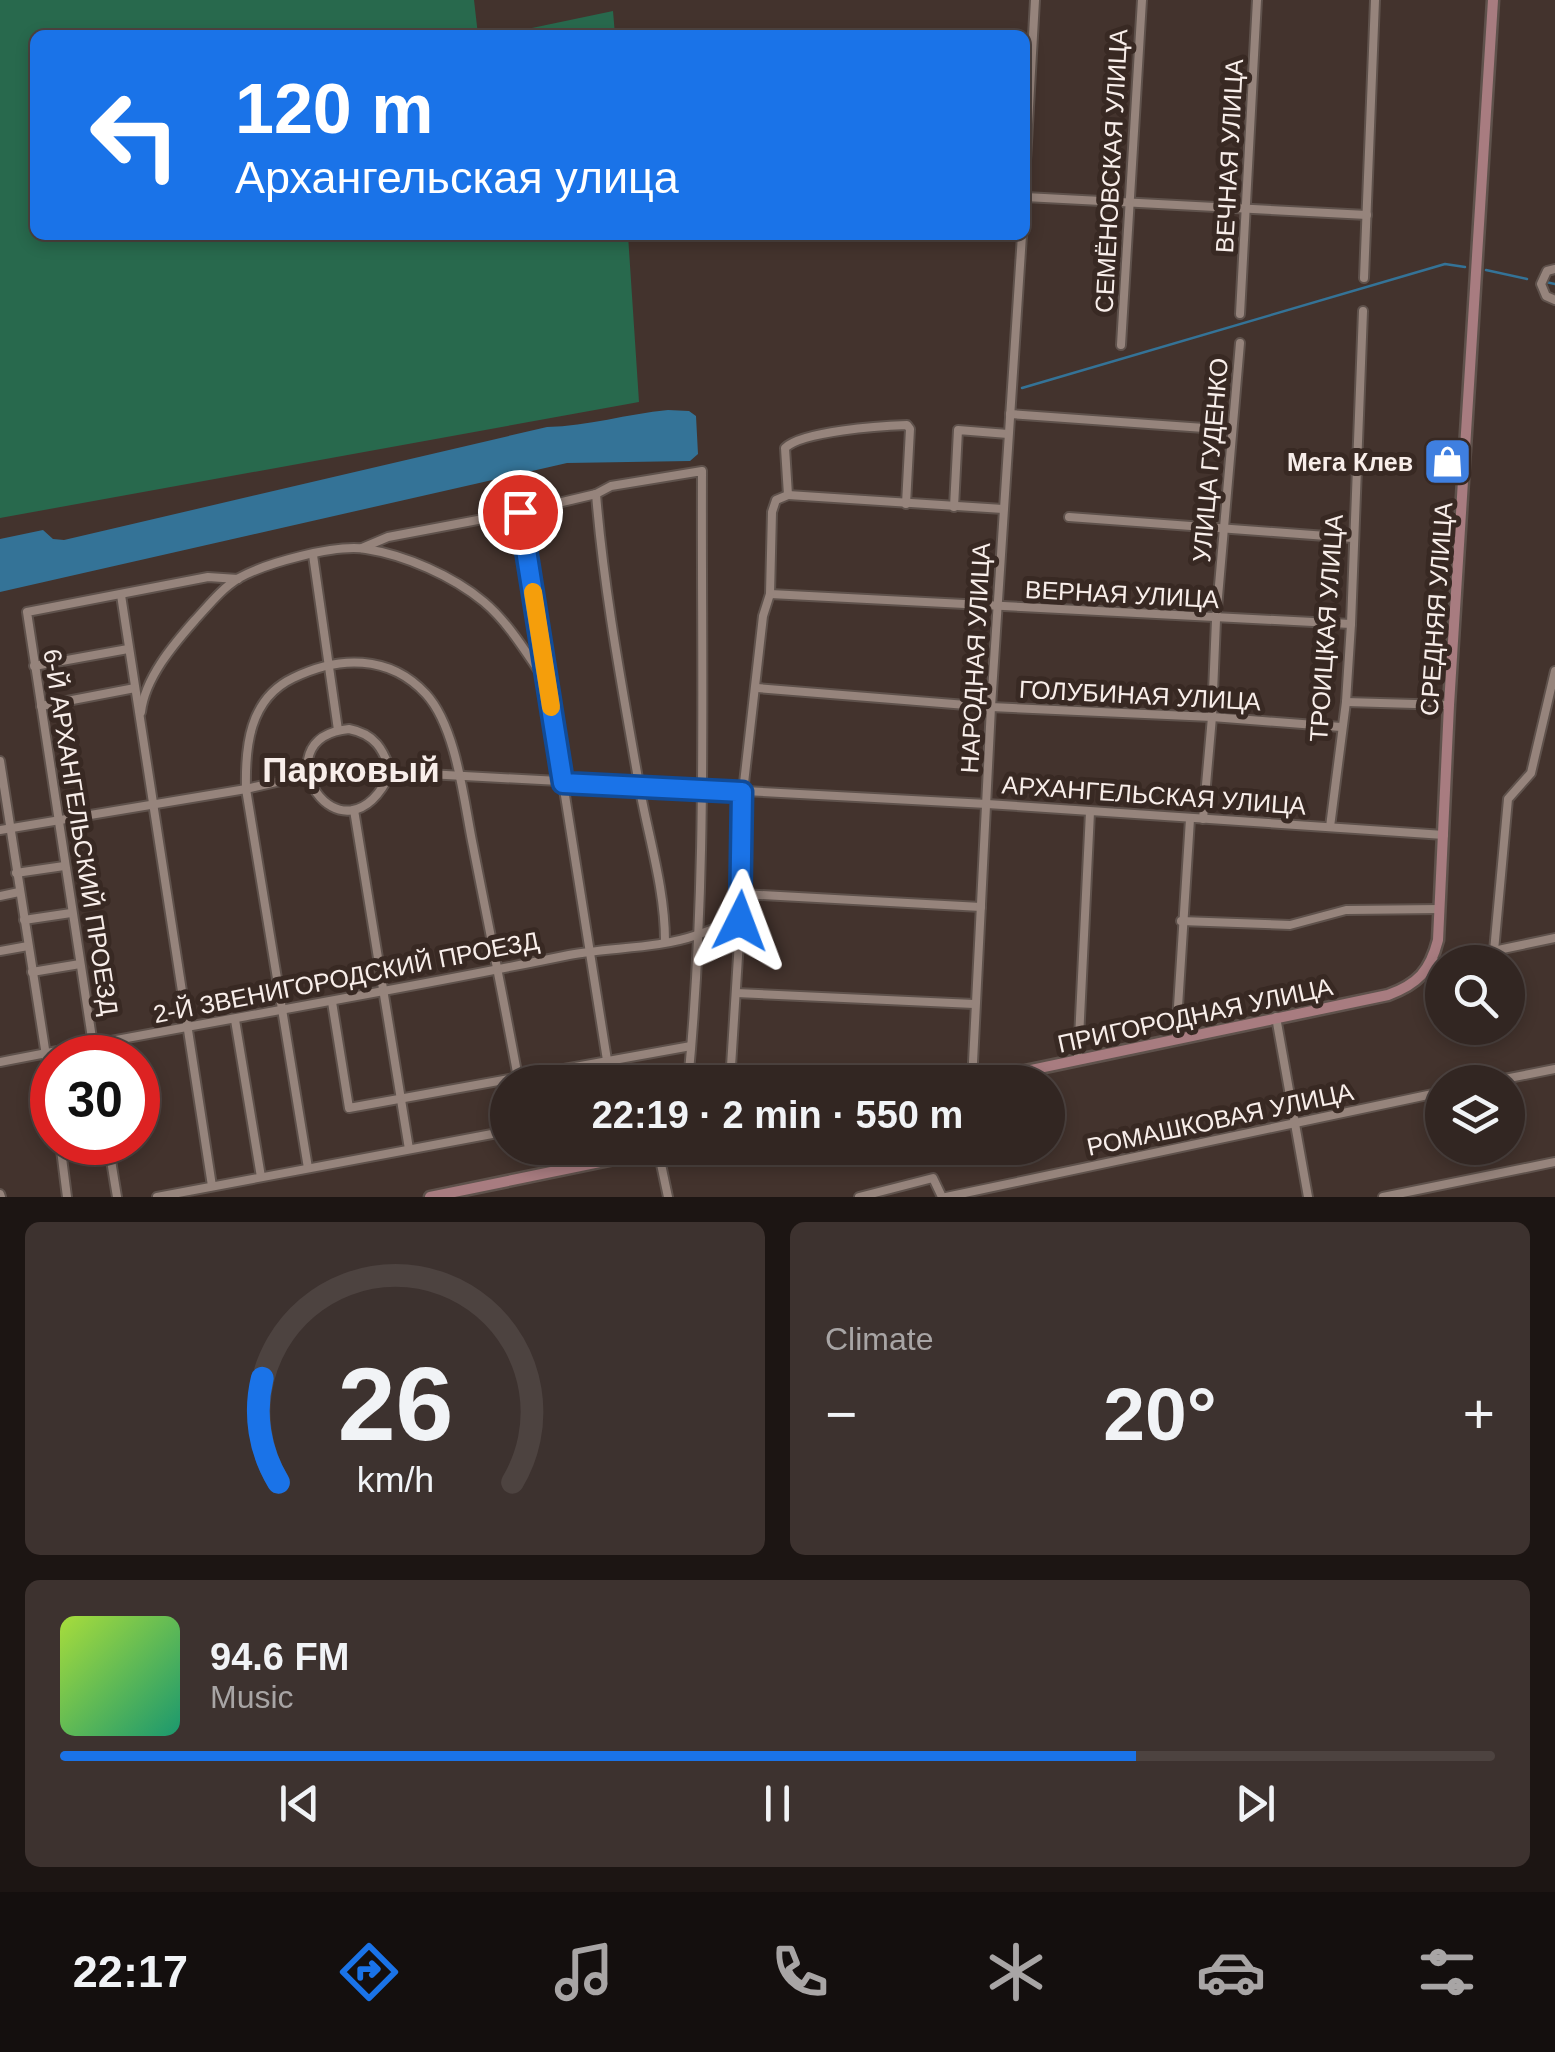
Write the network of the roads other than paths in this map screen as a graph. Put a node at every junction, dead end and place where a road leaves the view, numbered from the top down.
1 (1035, 0) edge
2 (1142, 0) edge
3 (1257, 0) edge
4 (1375, 0) edge
5 (1492, 0) edge
6 (1030, 89) edge
7 (1030, 197) edge
8 (1129, 203) junction
9 (1247, 210) junction
10 (1367, 215) junction
11 (1022, 240) edge
12 (1555, 269) edge
13 (1364, 278) dead end
14 (1555, 300) edge
15 (1363, 311) dead end
16 (1240, 314) dead end
17 (1240, 343) dead end
18 (1121, 345) dead end
19 (1010, 414) junction
20 (1232, 430) junction
21 (1008, 434) junction
22 (596, 494) junction
23 (788, 495) junction
24 (906, 504) junction
25 (954, 507) junction
26 (1002, 509) junction
27 (520, 512) junction
28 (1068, 517) dead end
29 (1225, 528) junction
30 (1353, 538) junction
31 (362, 548) junction
32 (313, 555) junction
33 (238, 578) junction
34 (770, 594) junction
35 (120, 595) junction
36 (998, 606) junction
37 (1216, 620) junction
38 (1351, 624) junction
39 (128, 649) junction
40 (328, 663) junction
41 (34, 666) junction
42 (1555, 670) edge
43 (548, 684) junction
44 (135, 688) junction
45 (756, 688) junction
46 (1346, 702) junction
47 (1449, 705) junction
48 (41, 706) junction
49 (990, 707) junction
50 (1212, 717) junction
51 (1341, 727) junction
52 (140, 728) junction
53 (338, 730) junction
54 (0, 762) edge
55 (391, 772) junction
56 (307, 775) junction
57 (458, 776) junction
58 (563, 783) junction
59 (640, 787) junction
60 (246, 789) junction
61 (700, 789) junction
62 (742, 792) junction
63 (988, 804) junction
64 (152, 806) junction
65 (354, 810) junction
66 (1090, 812) junction
67 (1190, 819) junction
68 (1203, 819) junction
69 (58, 822) junction
70 (1330, 827) junction
71 (11, 828) junction
72 (0, 830) edge
73 (1444, 834) junction
74 (64, 866) junction
75 (16, 874) junction
76 (19, 892) junction
77 (742, 894) junction
78 (0, 896) edge
79 (981, 907) junction
80 (1440, 909) junction
81 (71, 913) junction
82 (24, 920) junction
83 (1182, 920) junction
84 (740, 921) junction
85 (700, 934) junction
86 (1555, 938) edge
87 (665, 941) junction
88 (1437, 945) edge
89 (1495, 945) edge
90 (1522, 945) edge
91 (28, 946) junction
92 (592, 950) junction
93 (0, 951) edge
94 (80, 964) junction
95 (498, 970) junction
96 (32, 972) junction
97 (1425, 973) edge
98 (1422, 978) joint
99 (382, 991) junction
100 (736, 992) junction
101 (332, 1002) junction
102 (974, 1004) junction
103 (282, 1012) junction
104 (1276, 1018) junction
105 (235, 1020) junction
106 (188, 1029) junction
107 (42, 1035) edge
108 (92, 1035) edge
109 (150, 1035) edge
110 (1176, 1038) junction
111 (692, 1046) junction
112 (30, 1056) edge
113 (1078, 1059) junction
114 (607, 1060) junction
115 (0, 1062) edge
116 (516, 1065) edge
117 (582, 1065) edge
118 (690, 1065) edge
119 (731, 1065) edge
120 (972, 1065) edge
121 (1050, 1065) edge
122 (1555, 1069) edge
123 (1525, 1075) edge
124 (490, 1083) edge
125 (1425, 1096) edge
126 (401, 1098) junction
127 (1295, 1123) junction
128 (490, 1133) edge
129 (409, 1149) junction
130 (1555, 1162) edge
131 (63, 1165) edge
132 (112, 1165) edge
133 (582, 1165) edge
134 (665, 1165) edge
135 (308, 1168) junction
136 (261, 1177) junction
137 (212, 1186) junction
138 (192, 1194) edge
139 (68, 1197) edge
140 (117, 1197) edge
141 (157, 1197) edge
142 (430, 1197) edge
143 (668, 1197) edge
144 (858, 1197) edge
145 (944, 1197) edge
146 (1308, 1197) edge
147 (1384, 1197) edge

1 - 6 street
2 - 8 street, СЕМЁНОВСКАЯ УЛИЦА
3 - 9 street, ВЕЧНАЯ УЛИЦА
4 - 10 street
5 - 47 street, СРЕДНЯЯ УЛИЦА
7 - 8 street
8 - 9 street
8 - 18 street, СЕМЁНОВСКАЯ УЛИЦА
9 - 10 street
9 - 16 street, ВЕЧНАЯ УЛИЦА
10 - 13 street
11 - 19 street, НАРОДНАЯ УЛИЦА
12 - 14 street
15 - 30 street, ТРОИЦКАЯ УЛИЦА
17 - 20 street, УЛИЦА ГУДЕНКО
19 - 20 street
19 - 21 street, НАРОДНАЯ УЛИЦА
20 - 29 street, УЛИЦА ГУДЕНКО
21 - 25 street
21 - 26 street, НАРОДНАЯ УЛИЦА
22 - 27 street
22 - 59 street
22 - 61 street
23 - 24 street
23 - 24 street
23 - 34 street
24 - 25 street
25 - 26 street
26 - 36 street, НАРОДНАЯ УЛИЦА
27 - 31 street
27 - 43 street
28 - 29 street
29 - 30 street
29 - 37 street, УЛИЦА ГУДЕНКО
30 - 38 street, ТРОИЦКАЯ УЛИЦА
31 - 32 street
31 - 43 street
32 - 33 street
32 - 40 street
33 - 35 street
33 - 52 street
34 - 36 street, ВЕРНАЯ УЛИЦА
34 - 45 street
35 - 39 street
35 - 41 street, 6-Й АРХАНГЕЛЬСКИЙ ПРОЕЗД
36 - 37 street, ВЕРНАЯ УЛИЦА
36 - 49 street, НАРОДНАЯ УЛИЦА
37 - 38 street, ВЕРНАЯ УЛИЦА
37 - 50 street, УЛИЦА ГУДЕНКО
38 - 46 street, ТРОИЦКАЯ УЛИЦА
39 - 41 street
39 - 44 street
40 - 53 street
40 - 57 street
40 - 60 street
41 - 48 street, 6-Й АРХАНГЕЛЬСКИЙ ПРОЕЗД
42 - 89 street
43 - 58 street
44 - 48 street
44 - 52 street
45 - 49 street, ГОЛУБИНАЯ УЛИЦА
45 - 62 street
46 - 47 street
46 - 51 street, ТРОИЦКАЯ УЛИЦА
47 - 73 street, СРЕДНЯЯ УЛИЦА
48 - 69 street, 6-Й АРХАНГЕЛЬСКИЙ ПРОЕЗД
49 - 50 street, ГОЛУБИНАЯ УЛИЦА
49 - 63 street, НАРОДНАЯ УЛИЦА
50 - 51 street, ГОЛУБИНАЯ УЛИЦА
50 - 68 street, УЛИЦА ГУДЕНКО
51 - 70 street, ТРОИЦКАЯ УЛИЦА
52 - 64 street
53 - 55 street
53 - 56 street
54 - 71 street
55 - 57 street
55 - 65 street
56 - 60 street
56 - 65 street
57 - 58 street
57 - 95 street
58 - 59 street
58 - 92 street
59 - 61 street
59 - 87 street
60 - 64 street
60 - 103 street
61 - 62 street, АРХАНГЕЛЬСКАЯ УЛИЦА
61 - 85 street
62 - 63 street, АРХАНГЕЛЬСКАЯ УЛИЦА
62 - 77 street
63 - 66 street, АРХАНГЕЛЬСКАЯ УЛИЦА
63 - 79 street, НАРОДНАЯ УЛИЦА
64 - 69 street
64 - 106 street
65 - 99 street
66 - 67 street, АРХАНГЕЛЬСКАЯ УЛИЦА
66 - 113 street
67 - 68 street, АРХАНГЕЛЬСКАЯ УЛИЦА
67 - 83 street
68 - 70 street, АРХАНГЕЛЬСКАЯ УЛИЦА
69 - 71 street
69 - 74 street, 6-Й АРХАНГЕЛЬСКИЙ ПРОЕЗД
70 - 73 street, АРХАНГЕЛЬСКАЯ УЛИЦА
71 - 72 street
71 - 75 street
73 - 80 street, СРЕДНЯЯ УЛИЦА
74 - 75 street
74 - 81 street, 6-Й АРХАНГЕЛЬСКИЙ ПРОЕЗД
75 - 76 street
76 - 78 street
76 - 82 street
77 - 79 street
77 - 84 street
79 - 102 street, НАРОДНАЯ УЛИЦА
80 - 83 street
80 - 88 street, СРЕДНЯЯ УЛИЦА
81 - 82 street
81 - 94 street, 6-Й АРХАНГЕЛЬСКИЙ ПРОЕЗД
82 - 91 street
83 - 110 street
84 - 85 street, 2-Й ЗВЕНИГОРОДСКИЙ ПРОЕЗД
84 - 100 street
85 - 87 street, 2-Й ЗВЕНИГОРОДСКИЙ ПРОЕЗД
85 - 111 street
86 - 90 street
87 - 92 street, 2-Й ЗВЕНИГОРОДСКИЙ ПРОЕЗД
91 - 93 street
91 - 96 street
92 - 95 street, 2-Й ЗВЕНИГОРОДСКИЙ ПРОЕЗД
92 - 114 street
94 - 96 street
94 - 108 street, 6-Й АРХАНГЕЛЬСКИЙ ПРОЕЗД
95 - 99 street, 2-Й ЗВЕНИГОРОДСКИЙ ПРОЕЗД
95 - 116 street
96 - 107 street
97 - 98 street, СРЕДНЯЯ УЛИЦА
98 - 104 street, ПРИГОРОДНАЯ УЛИЦА
99 - 101 street, 2-Й ЗВЕНИГОРОДСКИЙ ПРОЕЗД
99 - 126 street
100 - 102 street
100 - 119 street
101 - 103 street, 2-Й ЗВЕНИГОРОДСКИЙ ПРОЕЗД
101 - 126 street
102 - 120 street, НАРОДНАЯ УЛИЦА
103 - 105 street, 2-Й ЗВЕНИГОРОДСКИЙ ПРОЕЗД
103 - 135 street
104 - 110 street, ПРИГОРОДНАЯ УЛИЦА
104 - 127 street
105 - 106 street, 2-Й ЗВЕНИГОРОДСКИЙ ПРОЕЗД
105 - 136 street
106 - 109 street, 2-Й ЗВЕНИГОРОДСКИЙ ПРОЕЗД
106 - 137 street
110 - 113 street, ПРИГОРОДНАЯ УЛИЦА
111 - 114 street
111 - 118 street
112 - 115 street, 2-Й ЗВЕНИГОРОДСКИЙ ПРОЕЗД
113 - 121 street, ПРИГОРОДНАЯ УЛИЦА
114 - 117 street
122 - 123 street
124 - 126 street
125 - 127 street, РОМАШКОВАЯ УЛИЦА
126 - 129 street
127 - 145 street, РОМАШКОВАЯ УЛИЦА
127 - 146 street
128 - 129 street
129 - 135 street
130 - 147 street
131 - 139 street
132 - 140 street
133 - 142 street
134 - 143 street
135 - 136 street
136 - 137 street
137 - 138 street
138 - 141 street
144 - 145 street

